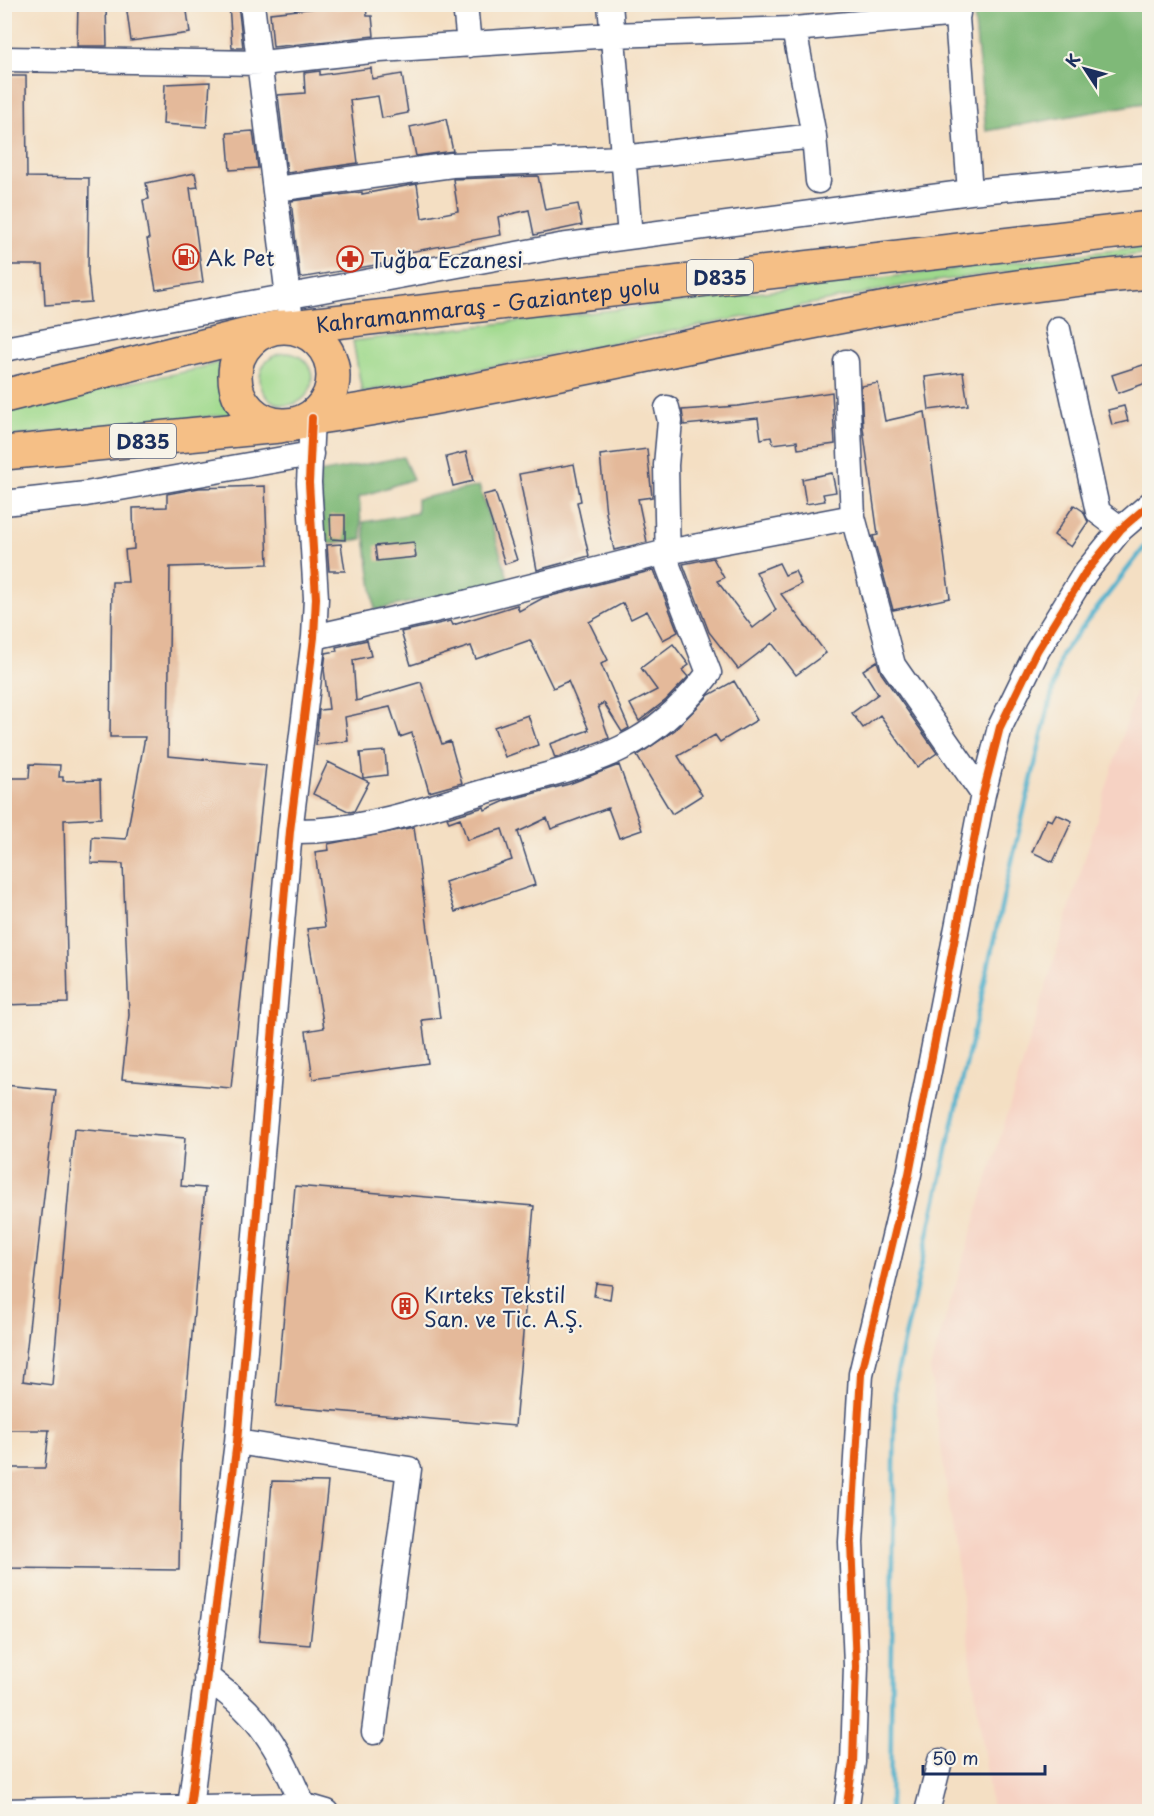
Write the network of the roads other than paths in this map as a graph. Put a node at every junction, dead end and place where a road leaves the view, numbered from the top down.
1 (252, 4) edge
2 (465, 4) edge
3 (610, 4) edge
4 (957, 9) edge
5 (794, 29) junction
6 (612, 35) junction
7 (470, 45) junction
8 (4, 59) edge
9 (262, 63) junction
10 (814, 136) junction
11 (622, 158) junction
12 (1149, 175) edge
13 (818, 181) dead end
14 (276, 189) junction
15 (970, 192) junction
16 (1149, 228) edge
17 (630, 237) junction
18 (1149, 272) edge
19 (281, 319) junction
20 (1058, 329) dead end
21 (4, 348) edge
22 (846, 362) dead end
23 (4, 396) edge
24 (667, 408) dead end
25 (312, 418) junction
26 (281, 426) junction
27 (4, 453) edge
28 (311, 454) junction
29 (4, 503) edge
30 (1149, 504) edge
31 (853, 517) junction
32 (1121, 529) junction
33 (668, 552) junction
34 (314, 637) junction
35 (983, 794) junction
36 (290, 831) junction
37 (237, 1442) junction
38 (206, 1676) junction
39 (374, 1732) dead end
40 (940, 1761) dead end
41 (190, 1807) junction
42 (305, 1808) edge
43 (4, 1811) edge
44 (327, 1812) edge
45 (846, 1812) edge
46 (927, 1812) edge

1 - 9 street
2 - 7 street
3 - 6 street
4 - 5 street
4 - 15 street
5 - 6 street
5 - 10 street
6 - 7 street
6 - 11 street
7 - 9 street
8 - 9 street
9 - 14 street
10 - 11 street
10 - 13 street
11 - 14 street
11 - 17 street
12 - 15 street
14 - 19 street
15 - 17 street
16 - 19 highway, Kahramanmaraş - Gaziantep yolu / D835
17 - 19 street
18 - 25 highway
19 - 21 street
19 - 23 highway, Kahramanmaraş - Gaziantep yolu / D835
19 - 25 highway
19 - 26 highway
20 - 32 street
22 - 31 street
24 - 33 street
25 - 26 highway
25 - 28 street
26 - 27 highway, D835
28 - 29 street
28 - 34 street
30 - 32 street
31 - 33 street
31 - 35 street
32 - 35 street
33 - 34 street
33 - 36 street
34 - 36 street
35 - 45 street
36 - 37 street
37 - 38 street
37 - 39 street
38 - 41 street
38 - 42 street
40 - 46 street
41 - 42 street
41 - 43 street
42 - 44 street

